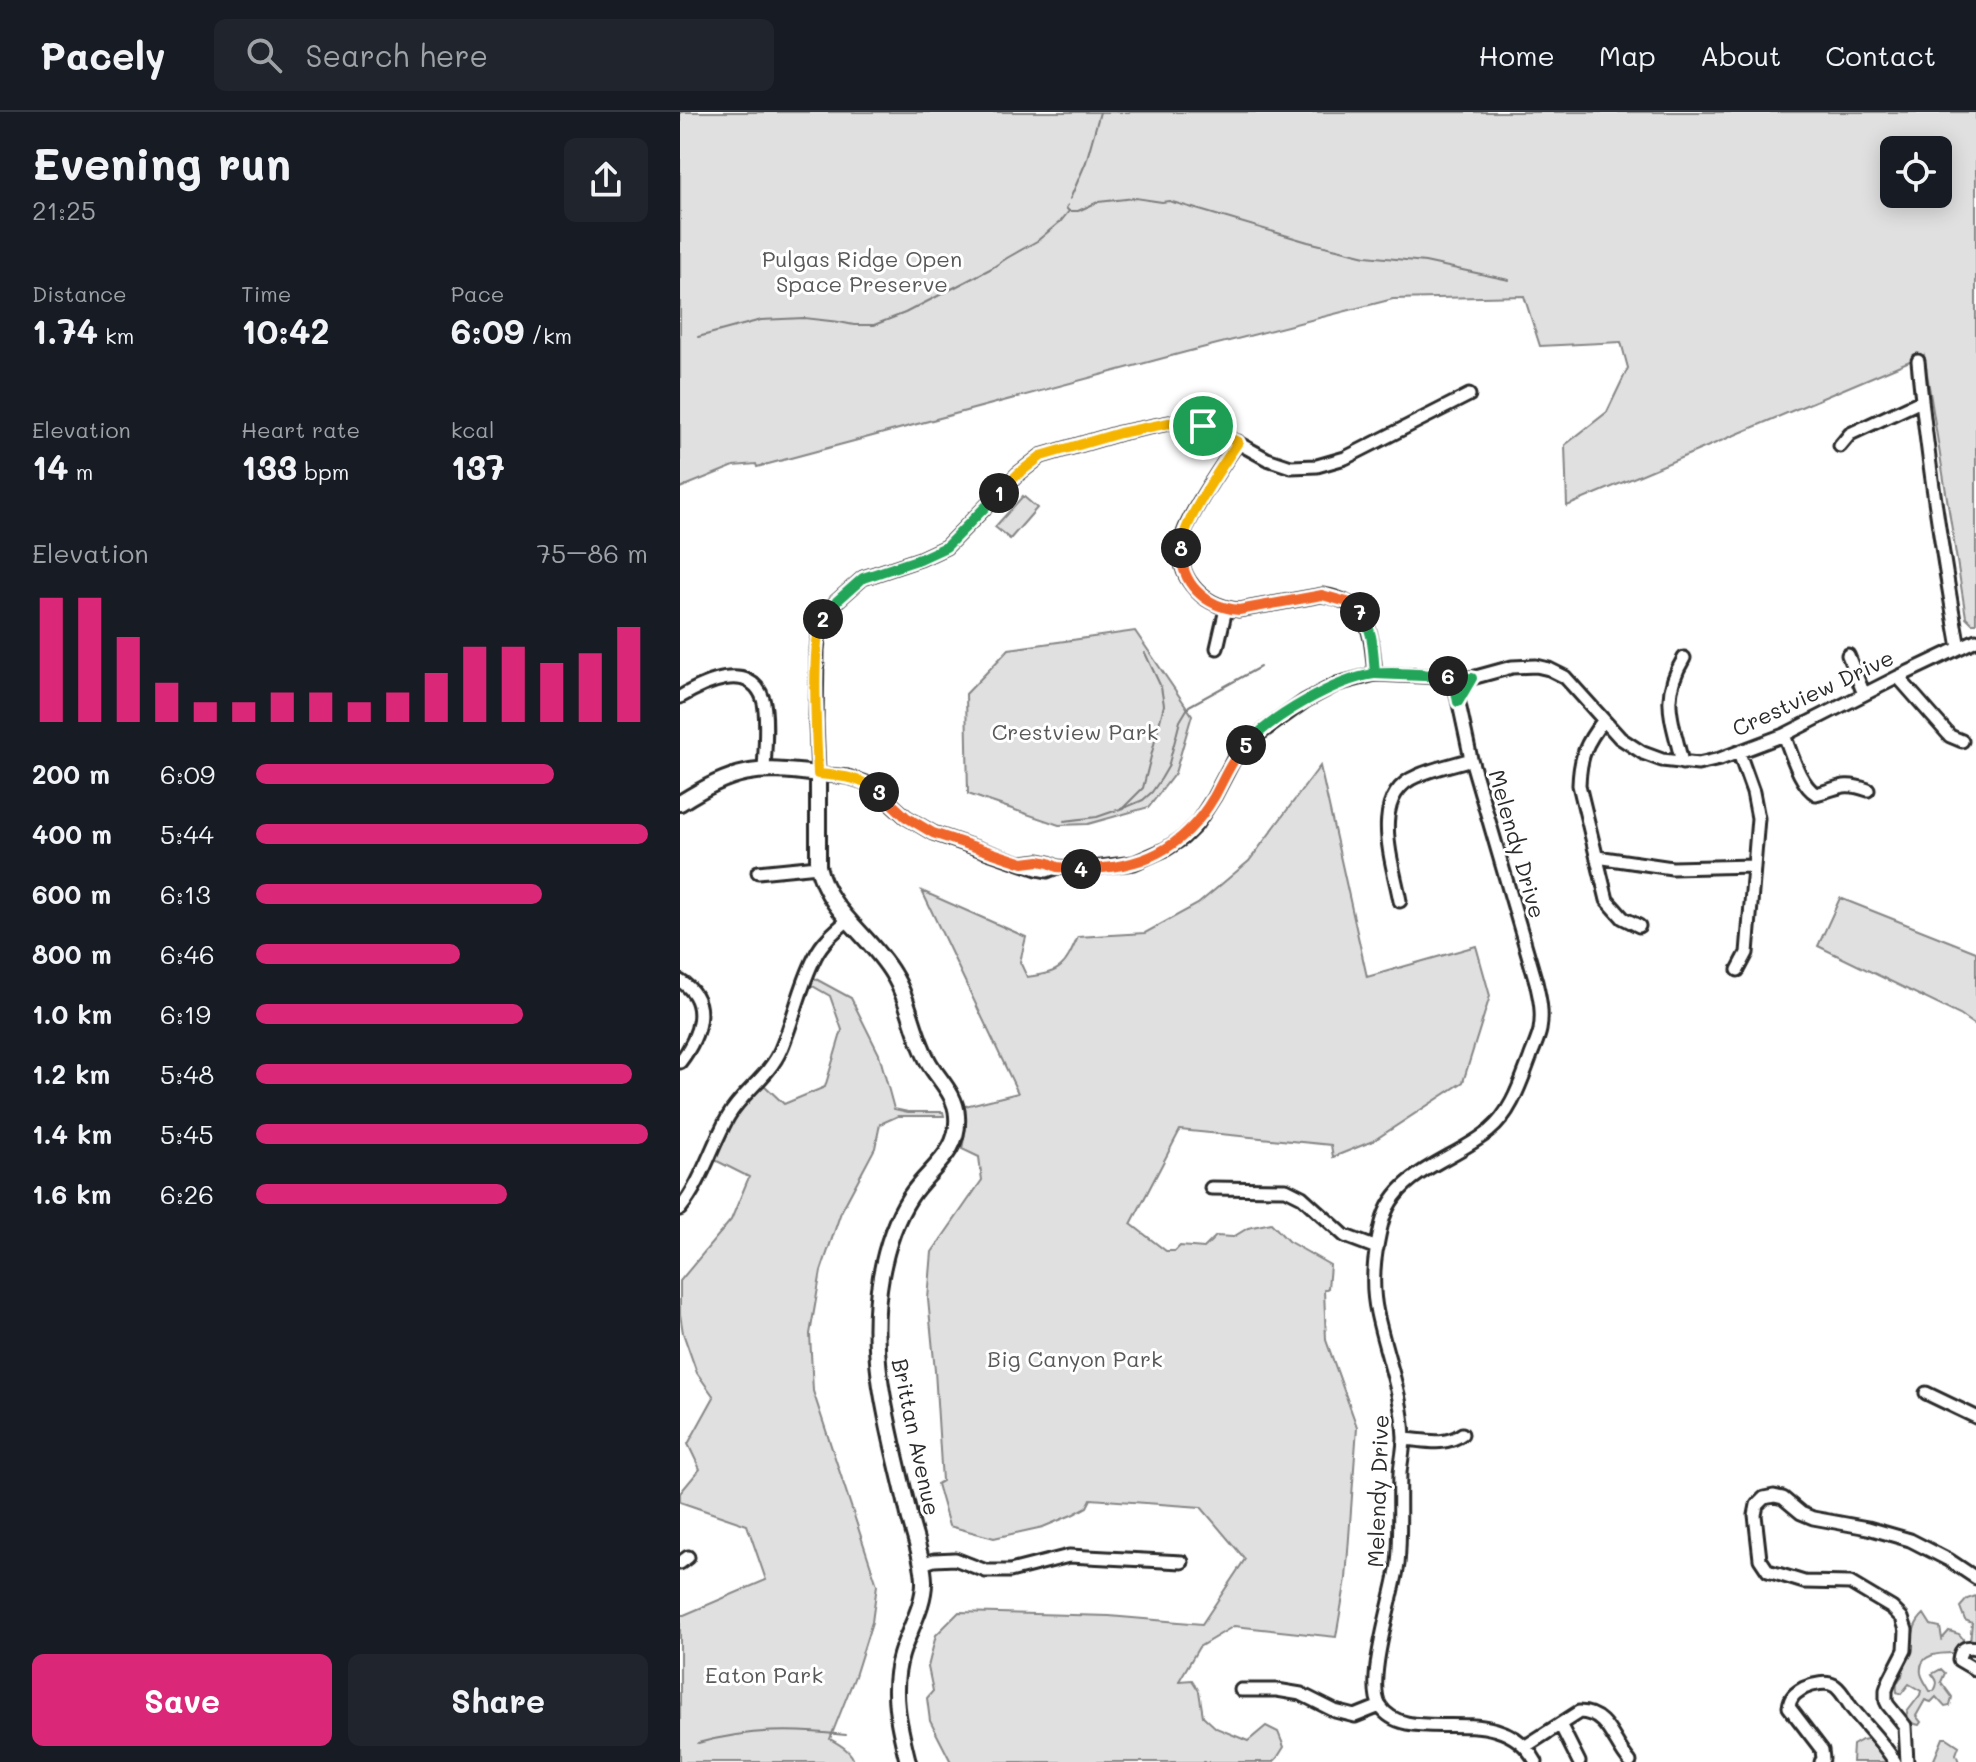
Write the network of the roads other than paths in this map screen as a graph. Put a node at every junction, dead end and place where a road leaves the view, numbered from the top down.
1 (1918, 361) dead end
2 (1469, 395) dead end
3 (1921, 401) junction
4 (1238, 442) junction
5 (1840, 446) dead end
6 (1226, 609) junction
7 (1976, 640) edge
8 (1217, 648) dead end
9 (1959, 648) junction
10 (1848, 655) dead end
11 (1684, 658) dead end
12 (1375, 674) junction
13 (1453, 676) junction
14 (1898, 677) junction
15 (1472, 678) junction
16 (1864, 694) junction
17 (680, 697) edge
18 (1458, 702) junction
19 (1603, 721) junction
20 (1784, 735) junction
21 (1962, 741) dead end
22 (1739, 753) junction
23 (1471, 759) junction
24 (1682, 763) junction
25 (764, 769) junction
26 (818, 774) junction
27 (1868, 790) dead end
28 (680, 803) edge
29 (1597, 857) junction
30 (818, 866) junction
31 (1753, 866) junction
32 (758, 872) dead end
33 (1400, 901) dead end
34 (848, 920) junction
35 (1639, 926) dead end
36 (1738, 970) dead end
37 (680, 981) edge
38 (680, 1062) edge
39 (1211, 1188) dead end
40 (680, 1209) edge
41 (1377, 1248) junction
42 (1926, 1393) dead end
43 (1976, 1417) edge
44 (1462, 1434) dead end
45 (1404, 1439) junction
46 (1182, 1562) dead end
47 (922, 1564) junction
48 (1976, 1578) edge
49 (1976, 1648) edge
50 (1976, 1670) edge
51 (1241, 1690) dead end
52 (1380, 1706) junction
53 (1560, 1724) junction
54 (1526, 1746) junction
55 (908, 1762) edge
56 (1536, 1762) edge
57 (1579, 1762) edge
58 (1630, 1762) edge
59 (1821, 1762) edge
60 (1895, 1762) edge
61 (1907, 1762) edge

1 - 3 street
2 - 4 street, Brittan Avenue
3 - 5 street
3 - 9 street
4 - 6 street
4 - 26 street, Brittan Avenue
6 - 8 street
6 - 12 street
7 - 9 street, Crestview Drive
9 - 14 street, Crestview Drive
10 - 16 street
11 - 24 street
12 - 13 street, Crestview Drive
12 - 26 street, Crestview Drive
13 - 15 street, Crestview Drive
13 - 18 street, Melendy Drive
14 - 16 street, Crestview Drive
14 - 21 street
15 - 18 street
15 - 19 street, Crestview Drive
16 - 20 street, Crestview Drive
17 - 25 street
18 - 23 street, Melendy Drive
19 - 24 street, Crestview Drive
19 - 29 street
20 - 22 street, Crestview Drive
20 - 27 street
22 - 24 street, Crestview Drive
22 - 31 street
23 - 33 street
23 - 41 street, Melendy Drive
25 - 26 main road, Crestview Drive
25 - 28 main road, Crestview Drive
26 - 30 main road, Brittan Avenue
29 - 31 street
29 - 35 street
30 - 32 street
30 - 34 main road, Brittan Avenue
31 - 36 street
34 - 40 street
34 - 47 main road, Brittan Avenue
37 - 38 street
39 - 41 street
41 - 45 street, Melendy Drive
42 - 43 street
44 - 45 street
45 - 52 street, Melendy Drive
46 - 47 street
47 - 55 main road, Brittan Avenue
48 - 61 street
49 - 50 street
51 - 52 street
52 - 54 street
53 - 54 street
53 - 57 street
53 - 58 street
54 - 56 street
59 - 60 street

